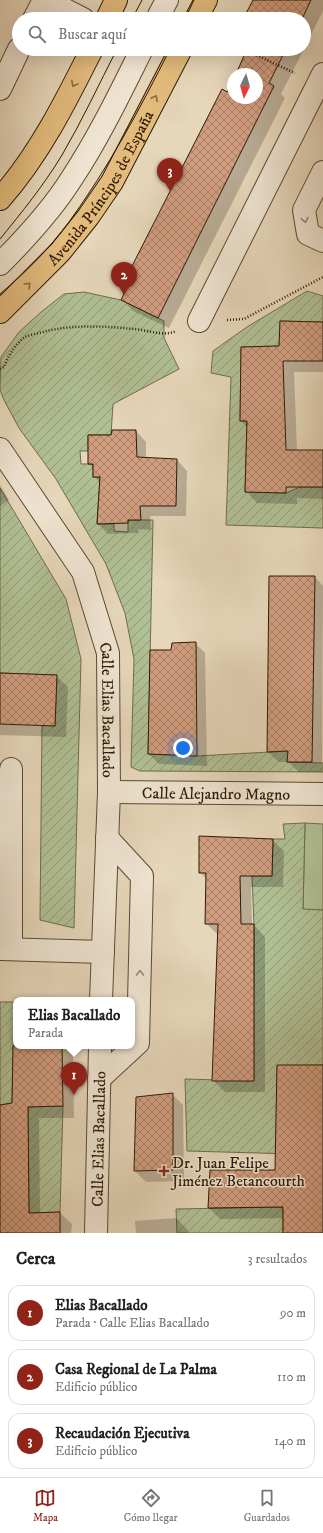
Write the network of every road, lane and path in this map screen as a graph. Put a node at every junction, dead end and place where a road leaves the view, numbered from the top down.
1 (45, 0) edge
2 (166, 0) edge
3 (206, 0) edge
4 (38, 12) edge
5 (69, 12) edge
6 (160, 12) edge
7 (200, 12) edge
8 (16, 56) edge
9 (88, 56) edge
10 (138, 56) edge
11 (176, 56) edge
12 (261, 56) edge
13 (321, 79) edge
14 (0, 89) edge
15 (323, 172) edge
16 (0, 199) edge
17 (323, 241) edge
18 (0, 264) edge
19 (323, 277) edge
20 (0, 312) edge
21 (199, 321) junction
22 (0, 369) edge
23 (0, 449) edge
24 (11, 769) dead end
25 (108, 792) junction
26 (323, 794) edge
27 (107, 838) junction
28 (5, 949) edge
29 (103, 952) junction
30 (102, 997) edge
31 (135, 1046) edge
32 (100, 1049) edge
33 (132, 1049) edge
34 (99, 1079) junction
35 (96, 1233) edge

1 - 4 street
1 - 5 street
2 - 6 street
3 - 7 main road
8 - 14 street
9 -> 16 main road
10 - 18 street, Avenida Príncipes de España
20 -> 11 main road, Avenida Príncipes de España
12 - 13 path
13 - 21 street
15 -> 17 street
19 - 21 path
21 - 22 path
23 - 25 street, Calle Elias Bacallado
24 - 28 street
25 - 26 street, Calle Alejandro Magno
25 - 27 street, Calle Elias Bacallado
27 - 29 street, Calle Elias Bacallado
31 -> 27 street
28 - 29 street
29 - 30 street, Calle Elias Bacallado
32 - 34 street, Calle Elias Bacallado
34 -> 33 street
34 - 35 street, Calle Elias Bacallado

